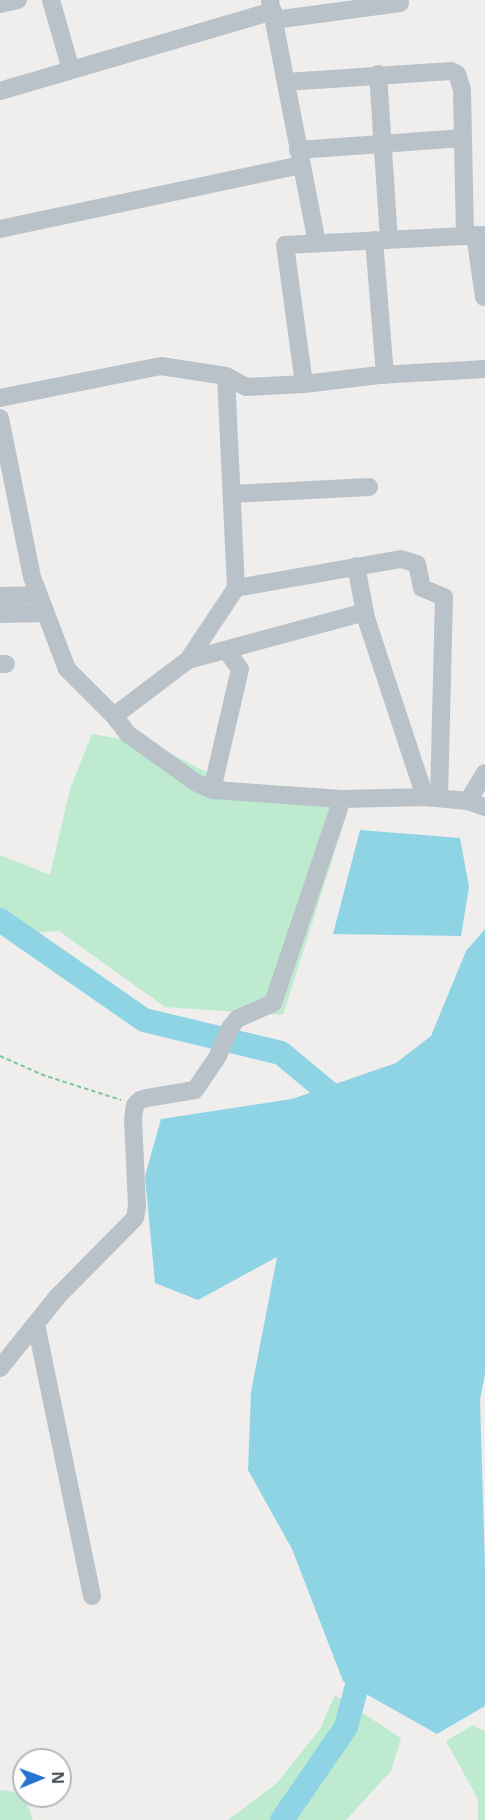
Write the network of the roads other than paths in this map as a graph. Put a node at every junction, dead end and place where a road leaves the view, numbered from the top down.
1 (18, 0) edge
2 (51, 0) edge
3 (400, 3) dead end
4 (0, 4) edge
5 (272, 10) edge
6 (71, 70) junction
7 (378, 74) junction
8 (286, 82) junction
9 (0, 91) edge
10 (463, 138) junction
11 (383, 143) junction
12 (299, 158) junction
13 (0, 229) edge
14 (475, 235) edge
15 (381, 240) junction
16 (317, 243) junction
17 (484, 297) edge
18 (485, 369) edge
19 (385, 375) junction
20 (226, 376) junction
21 (304, 384) junction
22 (0, 398) edge
23 (0, 418) edge
24 (369, 487) dead end
25 (232, 494) junction
26 (356, 566) junction
27 (236, 588) junction
28 (39, 594) junction
29 (0, 596) edge
30 (365, 612) junction
31 (46, 613) junction
32 (0, 614) edge
33 (226, 650) junction
34 (188, 660) junction
35 (114, 716) junction
36 (485, 773) edge
37 (212, 790) junction
38 (432, 797) junction
39 (342, 799) junction
40 (476, 804) edge
41 (36, 1324) junction
42 (0, 1368) edge
43 (92, 1596) dead end

1 - 4 street
2 - 6 street
3 - 5 street
5 - 6 street
5 - 8 street
6 - 9 street
7 - 8 street
7 - 10 street
7 - 11 street
8 - 12 street
10 - 11 street
10 - 14 street
11 - 12 street
11 - 15 street
12 - 13 street
12 - 16 street
14 - 15 street
14 - 17 street
15 - 16 street
15 - 19 street
16 - 21 street
18 - 19 street
19 - 21 street
20 - 21 street
20 - 22 street
20 - 25 street
23 - 28 street
24 - 25 street
25 - 27 street
26 - 27 street
26 - 30 street
26 - 38 street
27 - 34 street
28 - 29 street
28 - 31 street
30 - 33 street
30 - 38 street
31 - 32 street
31 - 35 street
33 - 34 street
33 - 37 street
34 - 35 street
35 - 37 street
36 - 40 street
37 - 39 street
38 - 39 street
38 - 40 street
39 - 41 street
41 - 42 street
41 - 43 street

